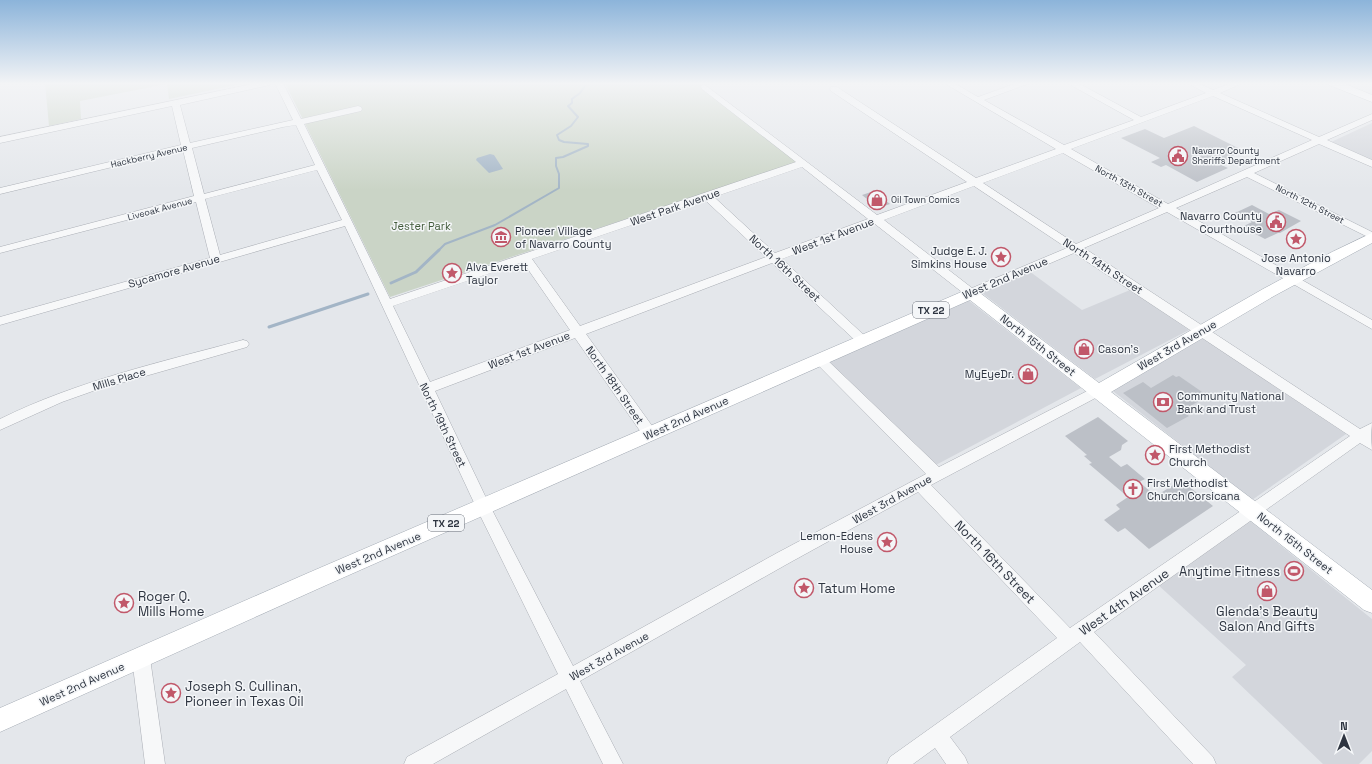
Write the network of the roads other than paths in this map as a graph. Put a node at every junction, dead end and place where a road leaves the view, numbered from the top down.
1 (101, 119) edge
2 (179, 119) edge
3 (297, 119) edge
4 (313, 119) edge
5 (747, 119) edge
6 (879, 119) edge
7 (1010, 119) edge
8 (1145, 119) edge
9 (1270, 119) edge
10 (1366, 119) edge
11 (1141, 120) joint
12 (299, 122) junction
13 (0, 140) edge
14 (1320, 141) junction
15 (187, 147) junction
16 (1063, 149) junction
17 (804, 163) junction
18 (1372, 164) edge
19 (321, 166) junction
20 (1247, 173) junction
21 (975, 182) junction
22 (0, 191) edge
23 (707, 196) junction
24 (200, 198) junction
25 (1168, 208) junction
26 (876, 220) junction
27 (348, 222) junction
28 (1372, 236) edge
29 (1075, 248) junction
30 (0, 250) edge
31 (525, 257) junction
32 (774, 258) junction
33 (216, 259) junction
34 (1291, 280) junction
35 (971, 293) junction
36 (386, 304) junction
37 (0, 321) edge
38 (1372, 325) edge
39 (1201, 331) junction
40 (578, 332) junction
41 (862, 340) junction
42 (243, 344) dead end
43 (819, 359) junction
44 (426, 389) junction
45 (1098, 391) junction
46 (0, 425) edge
47 (650, 434) junction
48 (1368, 436) edge
49 (937, 474) junction
50 (920, 484) junction
51 (482, 507) junction
52 (1253, 510) junction
53 (1372, 602) edge
54 (1076, 636) junction
55 (140, 658) junction
56 (570, 678) junction
57 (0, 720) edge
58 (937, 735) junction
59 (155, 764) edge
60 (414, 764) edge
61 (613, 764) edge
62 (897, 764) edge
63 (958, 764) edge
64 (1206, 764) edge

1 - 13 street
2 - 15 street
3 - 12 street, North 19th Street
4 - 12 street, Hackberry Avenue
5 - 17 street, North 15th Street
6 - 21 street, North 14th Street
7 - 16 street, North 13th Street
8 - 11 street, West 1st Avenue
9 - 14 street
10 - 14 street, West 2nd Avenue
11 - 16 street, West 1st Avenue
12 - 15 street, Hackberry Avenue
12 - 19 street, North 19th Street
14 - 18 street
14 - 20 street, West 2nd Avenue
15 - 22 street, Hackberry Avenue
15 - 24 street
16 - 21 street, West 1st Avenue
16 - 25 street, North 13th Street
17 - 23 street, West Park Avenue
17 - 26 street, North 15th Street
19 - 24 street, Liveoak Avenue
19 - 27 street, North 19th Street
20 - 25 street, West 2nd Avenue
20 - 28 street, North 12th Street
21 - 26 street, West 1st Avenue
21 - 29 street, North 14th Street
23 - 31 street, West Park Avenue
23 - 32 street, North 16th Street
24 - 30 street, Liveoak Avenue
24 - 33 street
25 - 29 street, West 2nd Avenue
25 - 34 street, North 13th Street
26 - 32 street, West 1st Avenue
26 - 35 street, North 15th Street
27 - 33 street, Sycamore Avenue
27 - 36 street, North 19th Street
28 - 34 main road, West 3rd Avenue
29 - 35 street, West 2nd Avenue
29 - 39 street, North 14th Street
31 - 36 street, West Park Avenue
31 - 40 street, North 18th Street
32 - 40 street, West 1st Avenue
32 - 41 street, North 16th Street
33 - 37 street, Sycamore Avenue
34 - 38 street, North 13th Street
34 - 39 main road, West 3rd Avenue
35 - 41 main road, West 2nd Avenue / TX 22
35 - 45 main road, North 15th Street
36 - 44 street, North 19th Street
39 - 45 main road, West 3rd Avenue
39 - 48 street, North 14th Street
40 - 44 street, West 1st Avenue
40 - 47 street, North 18th Street
41 - 43 main road, West 2nd Avenue / TX 22
42 - 46 street, Mills Place
43 - 47 main road, West 2nd Avenue / TX 22
43 - 49 street
44 - 51 street, North 19th Street
45 - 49 street, West 3rd Avenue
45 - 52 main road, North 15th Street
47 - 51 main road, West 2nd Avenue / TX 22
48 - 52 street, West 4th Avenue
49 - 50 street, West 3rd Avenue
50 - 54 street, North 16th Street
50 - 56 street, West 3rd Avenue
51 - 55 main road, West 2nd Avenue / TX 22
51 - 56 street, North 19th Street
52 - 53 main road, North 15th Street
52 - 54 street, West 4th Avenue
54 - 58 street, West 4th Avenue
54 - 64 street, North 16th Street
55 - 57 main road, West 2nd Avenue / TX 22
55 - 59 street
56 - 60 street, West 3rd Avenue
56 - 61 street, North 19th Street
58 - 62 street, West 4th Avenue
58 - 63 street

